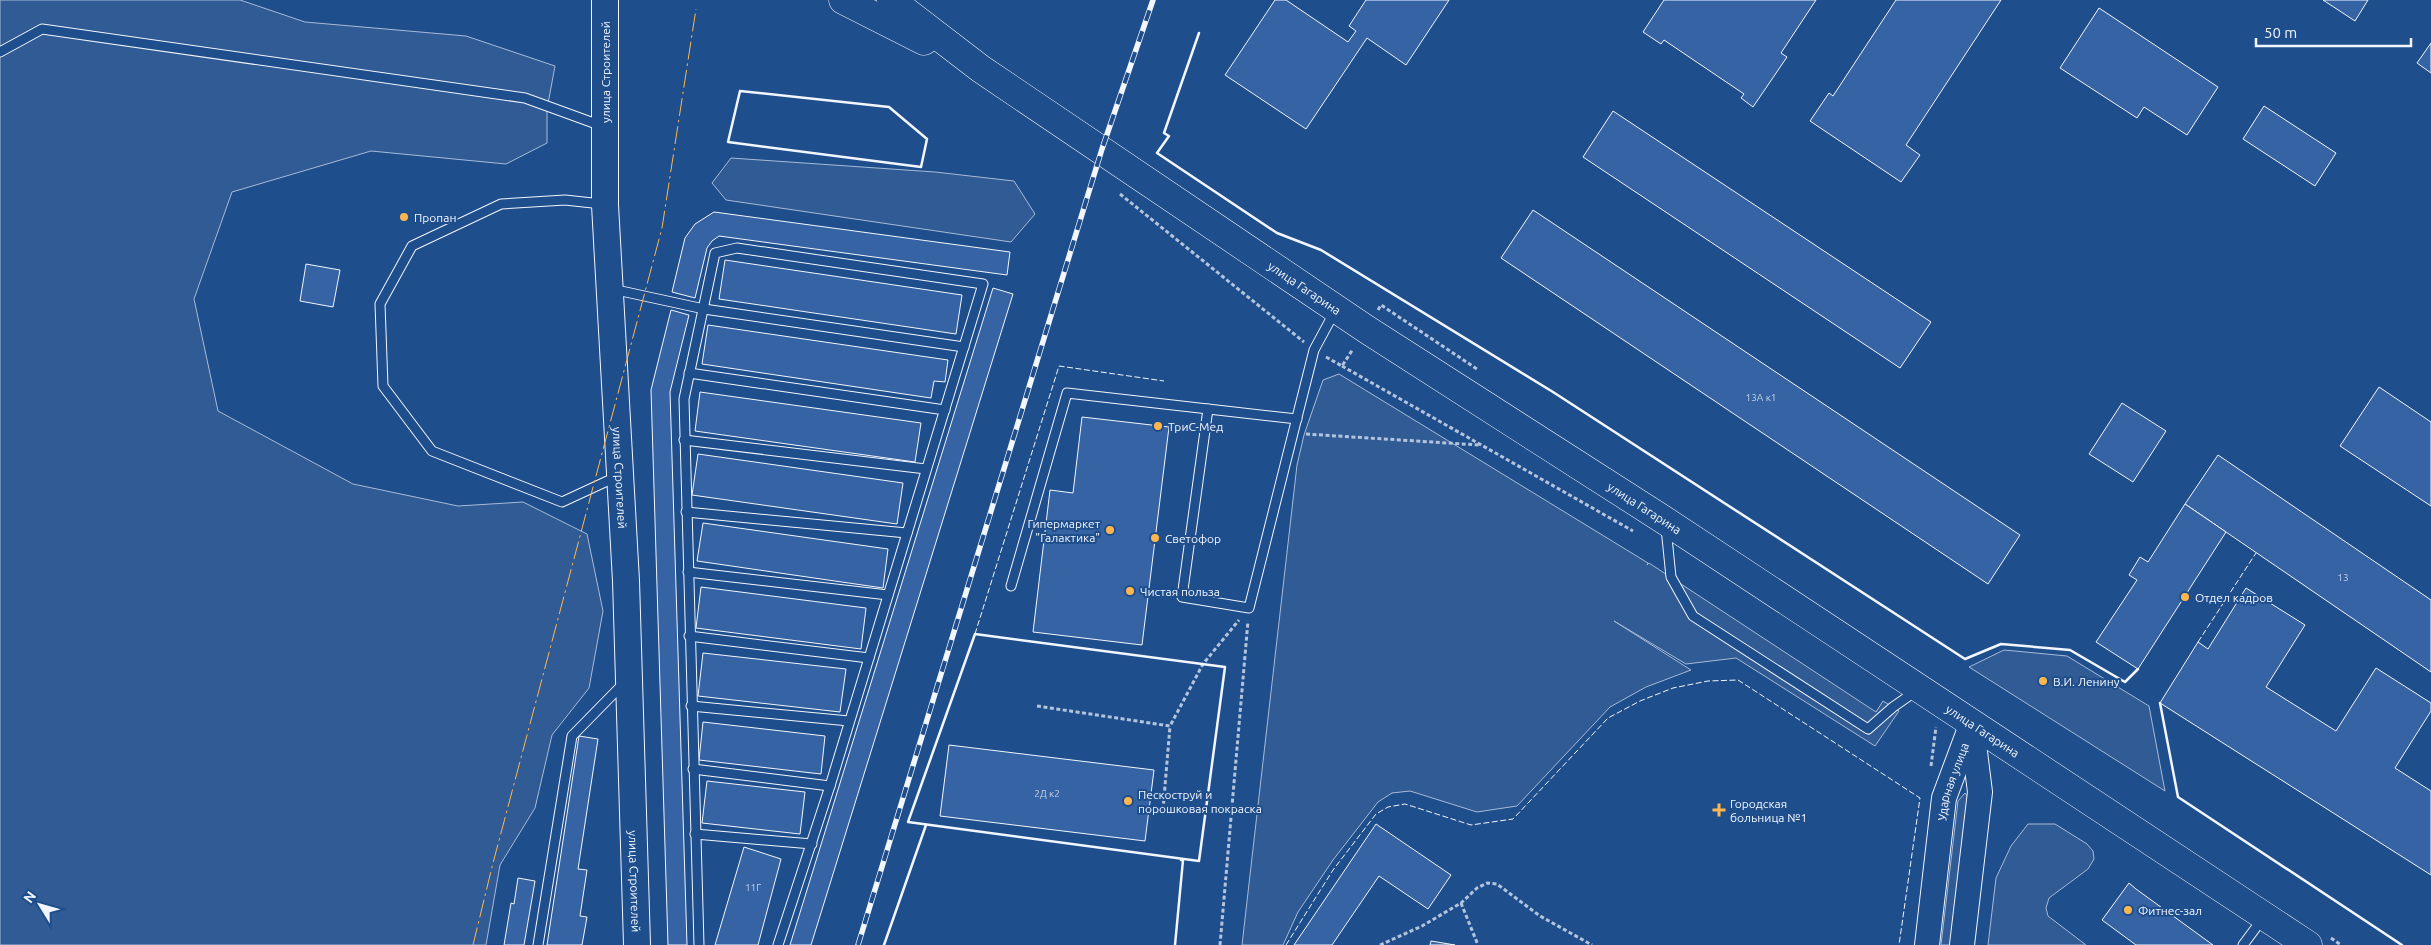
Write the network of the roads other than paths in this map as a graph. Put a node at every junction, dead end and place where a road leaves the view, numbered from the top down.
1 (843, 0) edge
2 (891, 0) edge
3 (608, 3) edge
4 (0, 52) edge
5 (981, 69) junction
6 (605, 127) junction
7 (605, 205) junction
8 (610, 288) junction
9 (704, 309) junction
10 (1336, 309) junction
11 (964, 347) junction
12 (689, 373) junction
13 (1208, 409) junction
14 (944, 410) junction
15 (1298, 419) junction
16 (684, 440) junction
17 (926, 469) junction
18 (620, 475) junction
19 (686, 512) junction
20 (1664, 520) junction
21 (907, 533) junction
22 (688, 572) junction
23 (1011, 586) dead end
24 (888, 595) junction
25 (689, 636) junction
26 (869, 658) junction
27 (629, 678) junction
28 (1920, 688) junction
29 (691, 706) junction
30 (849, 721) junction
31 (1968, 734) junction
32 (693, 769) junction
33 (1977, 772) junction
34 (1953, 773) junction
35 (830, 786) junction
36 (695, 834) junction
37 (812, 844) junction
38 (2265, 915) junction
39 (538, 945) edge
40 (637, 945) edge
41 (699, 945) edge
42 (778, 945) edge
43 (1927, 945) edge
44 (1962, 945) edge
45 (2243, 945) edge
46 (2308, 945) edge

1 - 5 main road
2 - 5 main road
3 - 6 main road, улица Строителей
4 - 6 lane
5 - 10 main road, улица Гагарина
6 - 7 main road, улица Строителей
7 - 8 main road, улица Строителей
7 - 18 lane
8 - 9 lane
8 - 18 main road, улица Строителей
9 - 11 lane
9 - 11 lane
9 - 12 lane
10 - 15 lane
10 - 20 main road, улица Гагарина
11 - 14 lane
12 - 14 lane
12 - 16 lane
13 - 15 lane
13 - 15 lane
13 - 23 lane
14 - 17 lane
16 - 17 lane
16 - 19 lane
17 - 21 lane
18 - 27 main road, улица Строителей
19 - 21 lane
19 - 22 lane
20 - 28 main road, улица Гагарина
20 - 28 lane
21 - 24 lane
22 - 24 lane
22 - 25 lane
24 - 26 lane
25 - 26 lane
25 - 29 lane
26 - 30 lane
27 - 39 lane
27 - 40 main road, улица Строителей
28 - 31 main road, улица Гагарина
29 - 30 lane
29 - 32 lane
30 - 35 lane
31 - 33 street, Ударная улица
31 - 34 street, Ударная улица
31 - 38 main road, улица Гагарина
32 - 35 lane
32 - 36 lane
33 - 34 street
33 - 44 street, Ударная улица
34 - 43 street, Ударная улица
35 - 37 lane
36 - 37 lane
36 - 41 lane
37 - 42 lane
38 - 45 lane
38 - 46 main road, улица Гагарина

